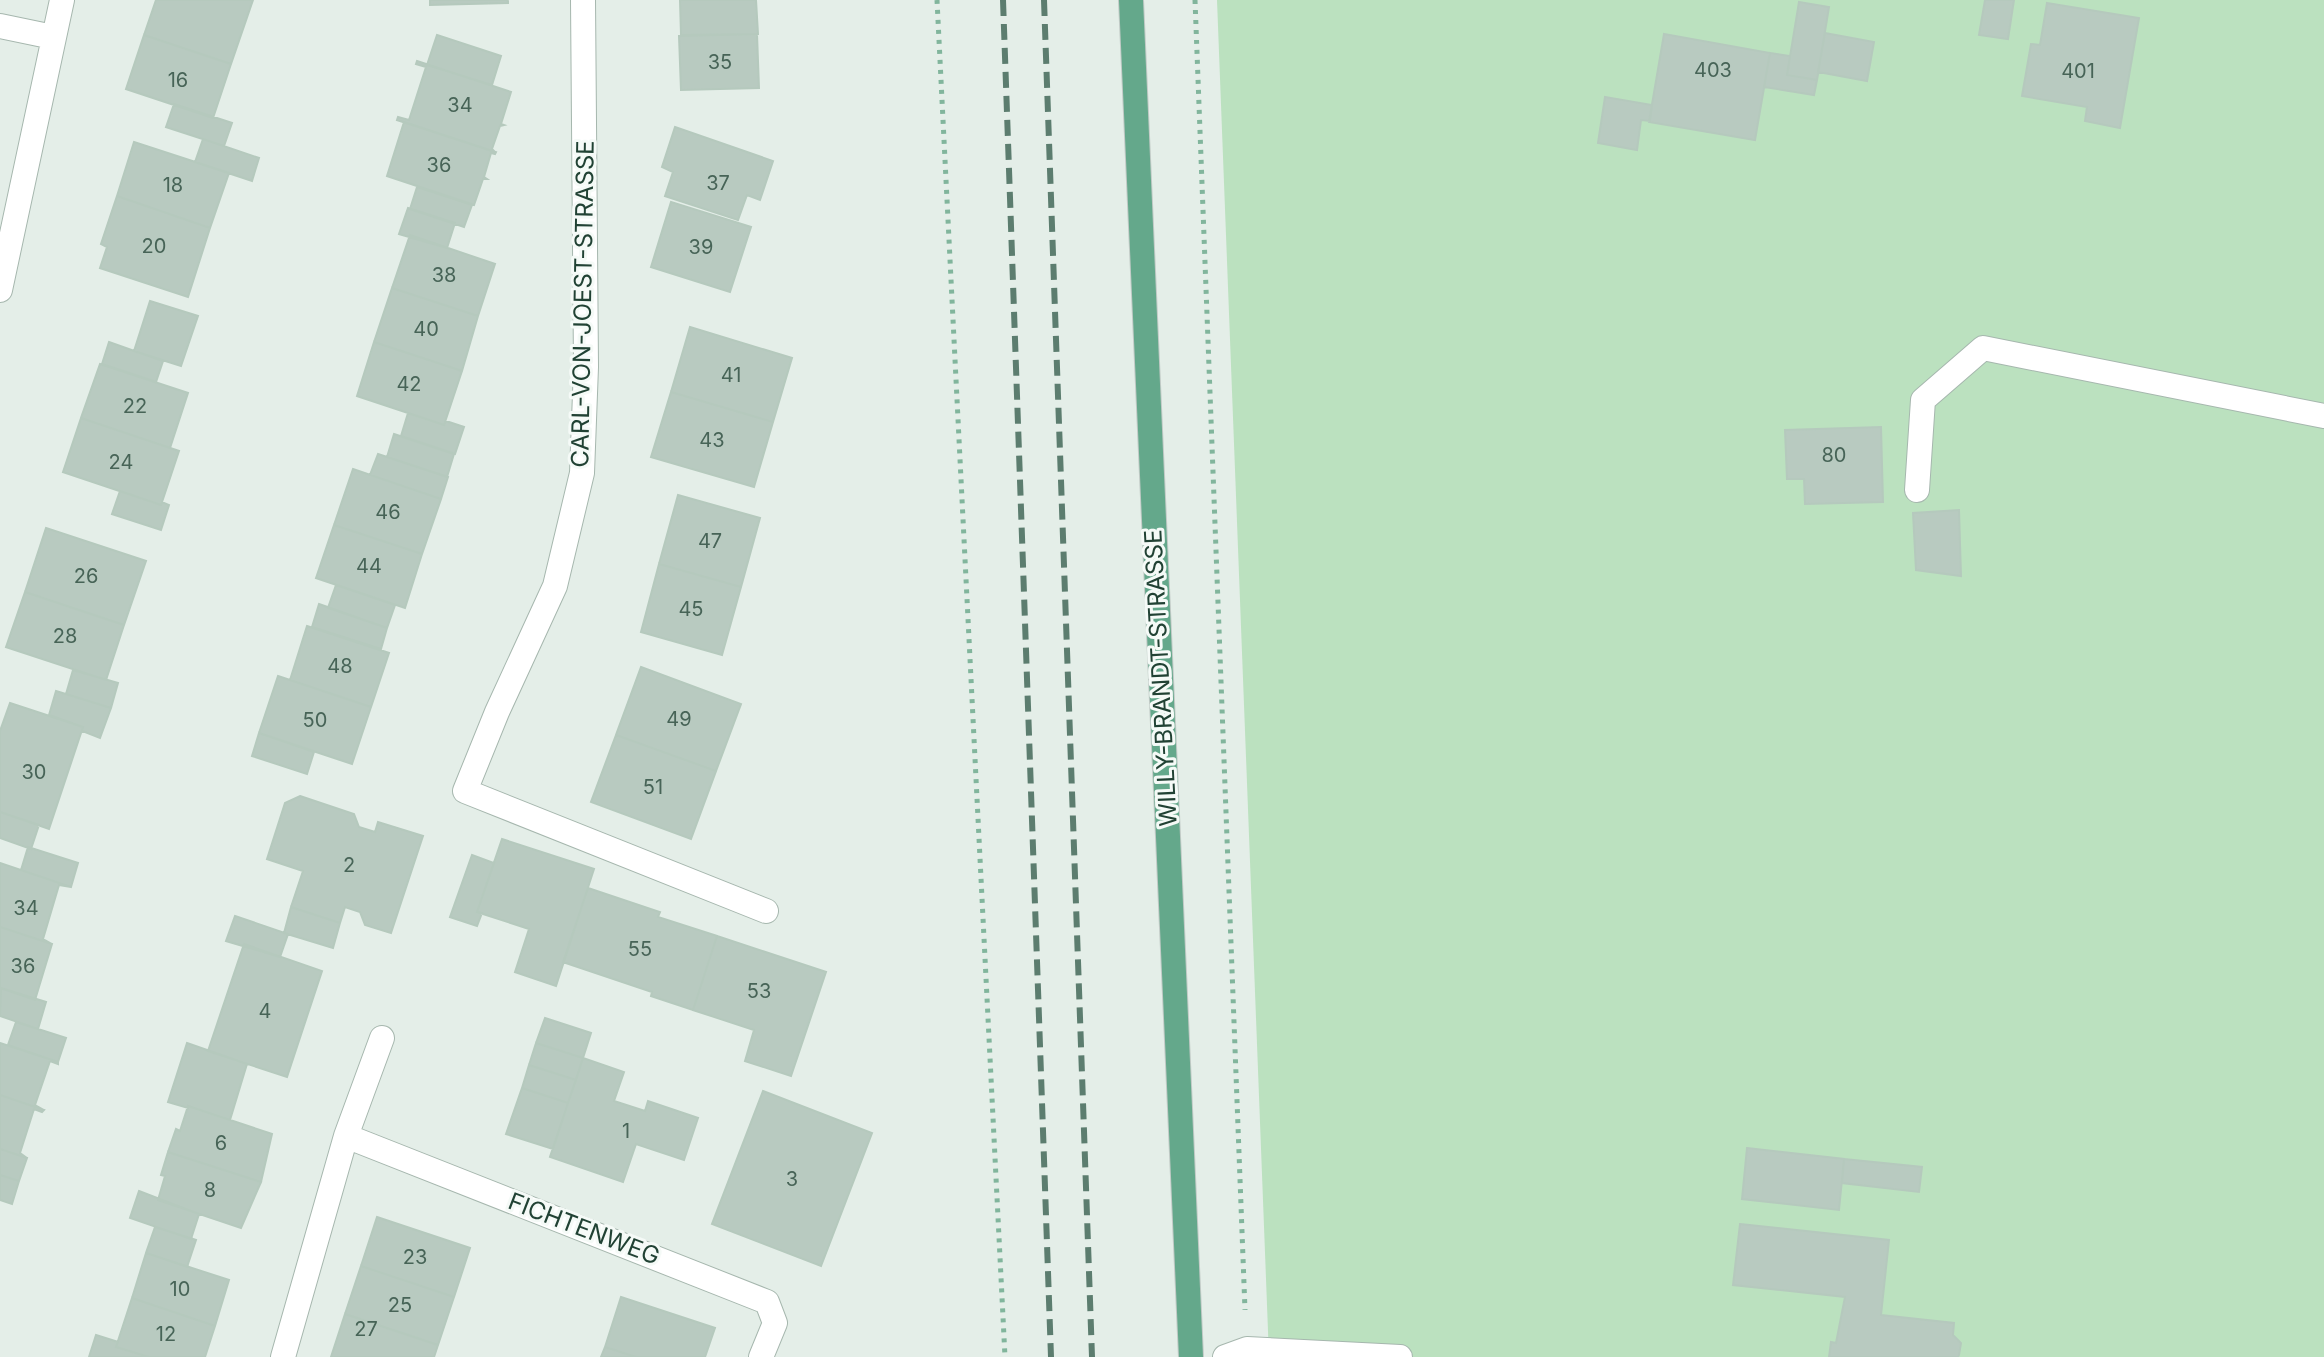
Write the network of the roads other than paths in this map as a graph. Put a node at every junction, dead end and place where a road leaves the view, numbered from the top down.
1 (62, 0) edge
2 (583, 0) edge
3 (1131, 0) edge
4 (0, 26) edge
5 (53, 37) junction
6 (0, 290) edge
7 (2324, 416) edge
8 (1917, 490) dead end
9 (766, 911) dead end
10 (382, 1038) dead end
11 (346, 1136) junction
12 (1236, 1353) edge
13 (283, 1357) edge
14 (761, 1357) edge
15 (1191, 1357) edge
16 (1400, 1357) edge

1 - 5 street
2 - 9 street, CARL-VON-JOEST-STRASSE
3 - 15 main road, WILLY-BRANDT-STRASSE
4 - 5 street
5 - 6 street
7 - 8 street
10 - 11 street
11 - 13 street
11 - 14 street, FICHTENWEG
12 - 16 street

